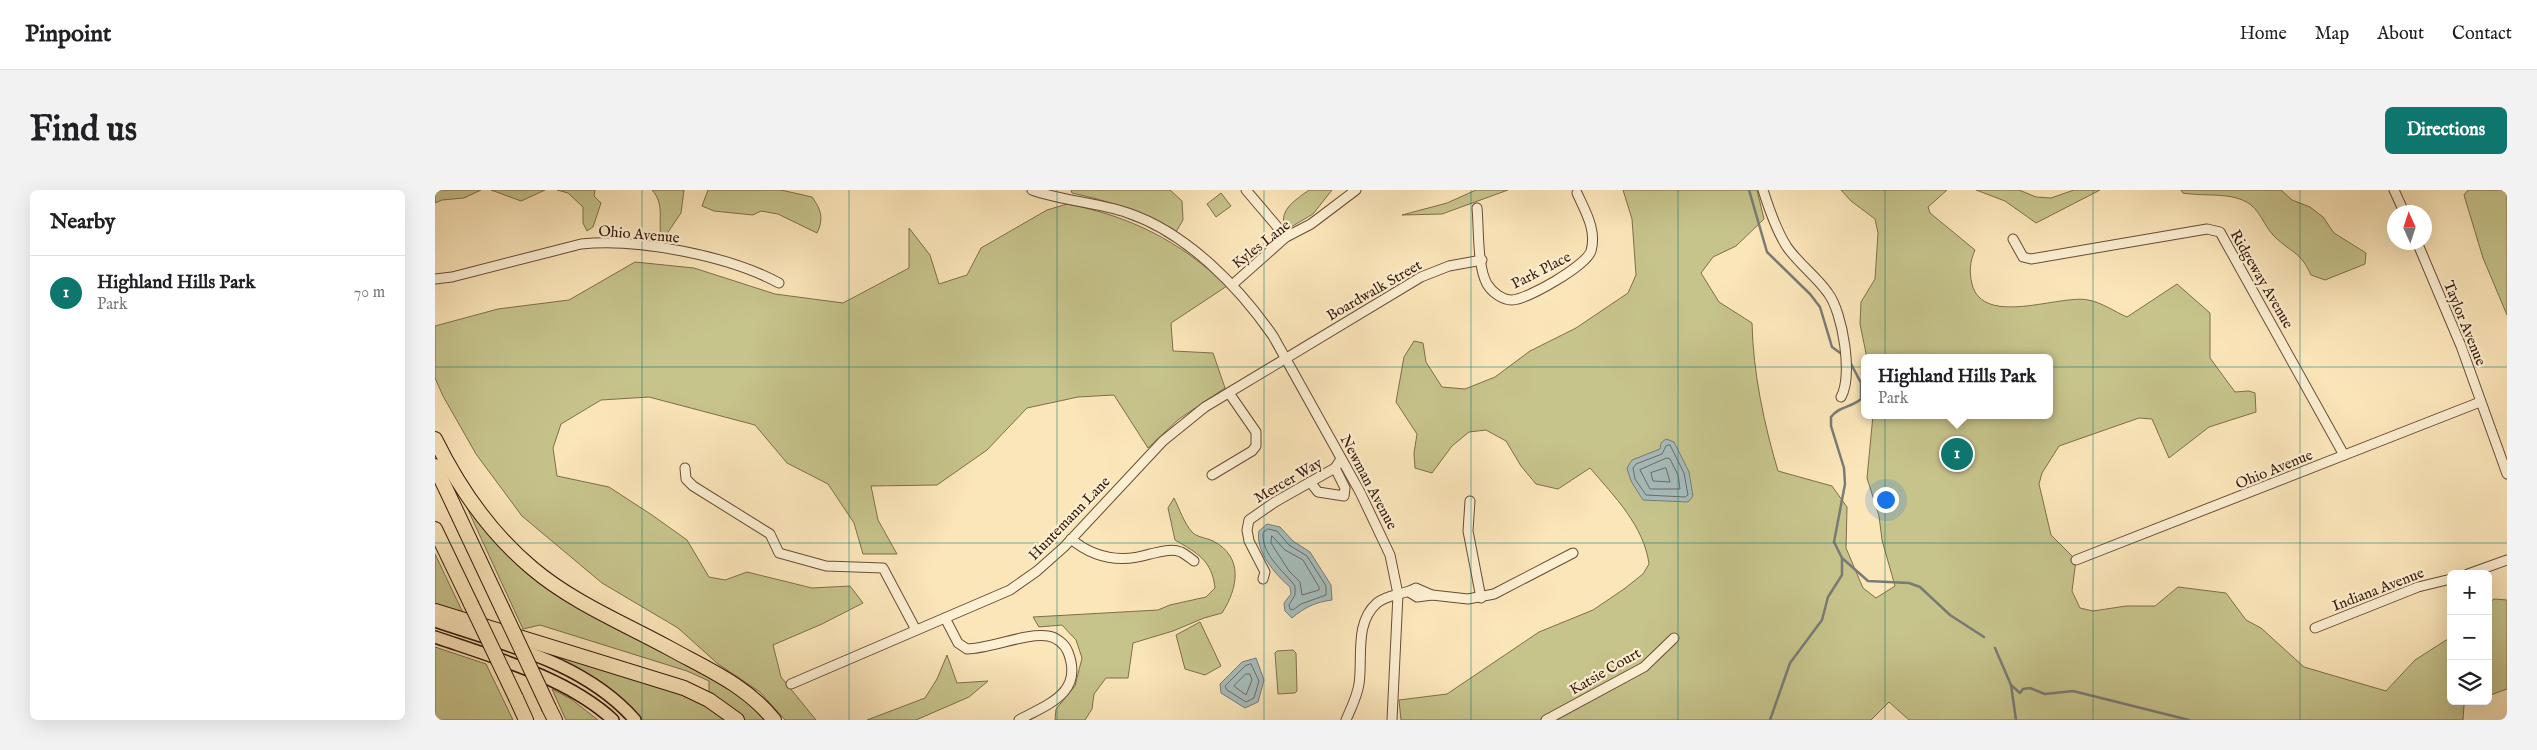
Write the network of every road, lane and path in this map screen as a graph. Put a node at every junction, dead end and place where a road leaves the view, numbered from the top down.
1 (1032, 190) edge
2 (1246, 190) edge
3 (1356, 190) edge
4 (1763, 190) edge
5 (2394, 190) edge
6 (1577, 193) dead end
7 (2401, 205) edge
8 (1477, 208) dead end
9 (1287, 237) junction
10 (2013, 240) dead end
11 (2420, 250) edge
12 (1482, 260) junction
13 (435, 279) edge
14 (779, 283) dead end
15 (1232, 285) junction
16 (1287, 358) junction
17 (1229, 393) junction
18 (1841, 397) dead end
19 (2481, 402) junction
20 (435, 438) edge
21 (2344, 455) junction
22 (1341, 459) junction
23 (435, 466) edge
24 (685, 468) dead end
25 (1335, 468) junction
26 (2506, 472) edge
27 (1212, 475) dead end
28 (1310, 482) junction
29 (1470, 501) dead end
30 (435, 529) edge
31 (1071, 539) junction
32 (1573, 553) dead end
33 (2076, 560) dead end
34 (2507, 560) edge
35 (1194, 561) dead end
36 (2479, 570) edge
37 (1263, 580) dead end
38 (2447, 580) edge
39 (1398, 594) junction
40 (1481, 598) junction
41 (435, 611) edge
42 (945, 618) junction
43 (435, 621) edge
44 (2315, 628) dead end
45 (916, 630) junction
46 (435, 637) edge
47 (1674, 638) dead end
48 (791, 684) dead end
49 (552, 714) edge
50 (526, 720) edge
51 (613, 720) edge
52 (635, 720) edge
53 (737, 720) edge
54 (774, 720) edge
55 (1019, 720) edge
56 (1346, 720) edge
57 (1391, 720) edge
58 (1546, 720) edge

1 - 15 street, Newman Avenue
2 - 9 street
3 - 9 street, Kyles Lane
4 - 18 street
5 - 7 street
6 - 12 street, Park Place
8 - 12 street, Park Place
9 - 15 street, Kyles Lane
10 - 21 street, Ridgeway Avenue
11 - 19 street, Taylor Avenue
12 - 16 street, Boardwalk Street
13 - 14 street, Ohio Avenue
15 - 16 street, Newman Avenue
16 - 17 street, Huntemann Lane
16 - 22 street, Newman Avenue
17 - 27 street
17 - 31 street, Huntemann Lane
19 - 21 street, Ohio Avenue
19 - 26 street, Taylor Avenue
20 - 54 highway
21 - 33 street, Ohio Avenue
22 - 25 street, Mercer Way
22 - 39 street, Newman Avenue
23 - 49 highway, bridge
24 - 45 street
25 - 28 street, Mercer Way
25 - 28 street
28 - 37 street, Mercer Way
29 - 40 street
30 - 50 highway, bridge
31 - 35 street
31 - 42 street, Huntemann Lane
32 - 40 street
34 - 36 street
38 - 44 street, Indiana Avenue
39 - 40 street
39 - 56 street
39 - 57 street, Newman Avenue
41 - 53 highway
42 - 45 street, Huntemann Lane
42 - 55 street
43 - 52 main road
45 - 48 street, Huntemann Lane
46 - 51 main road
47 - 58 street, Katsie Court

